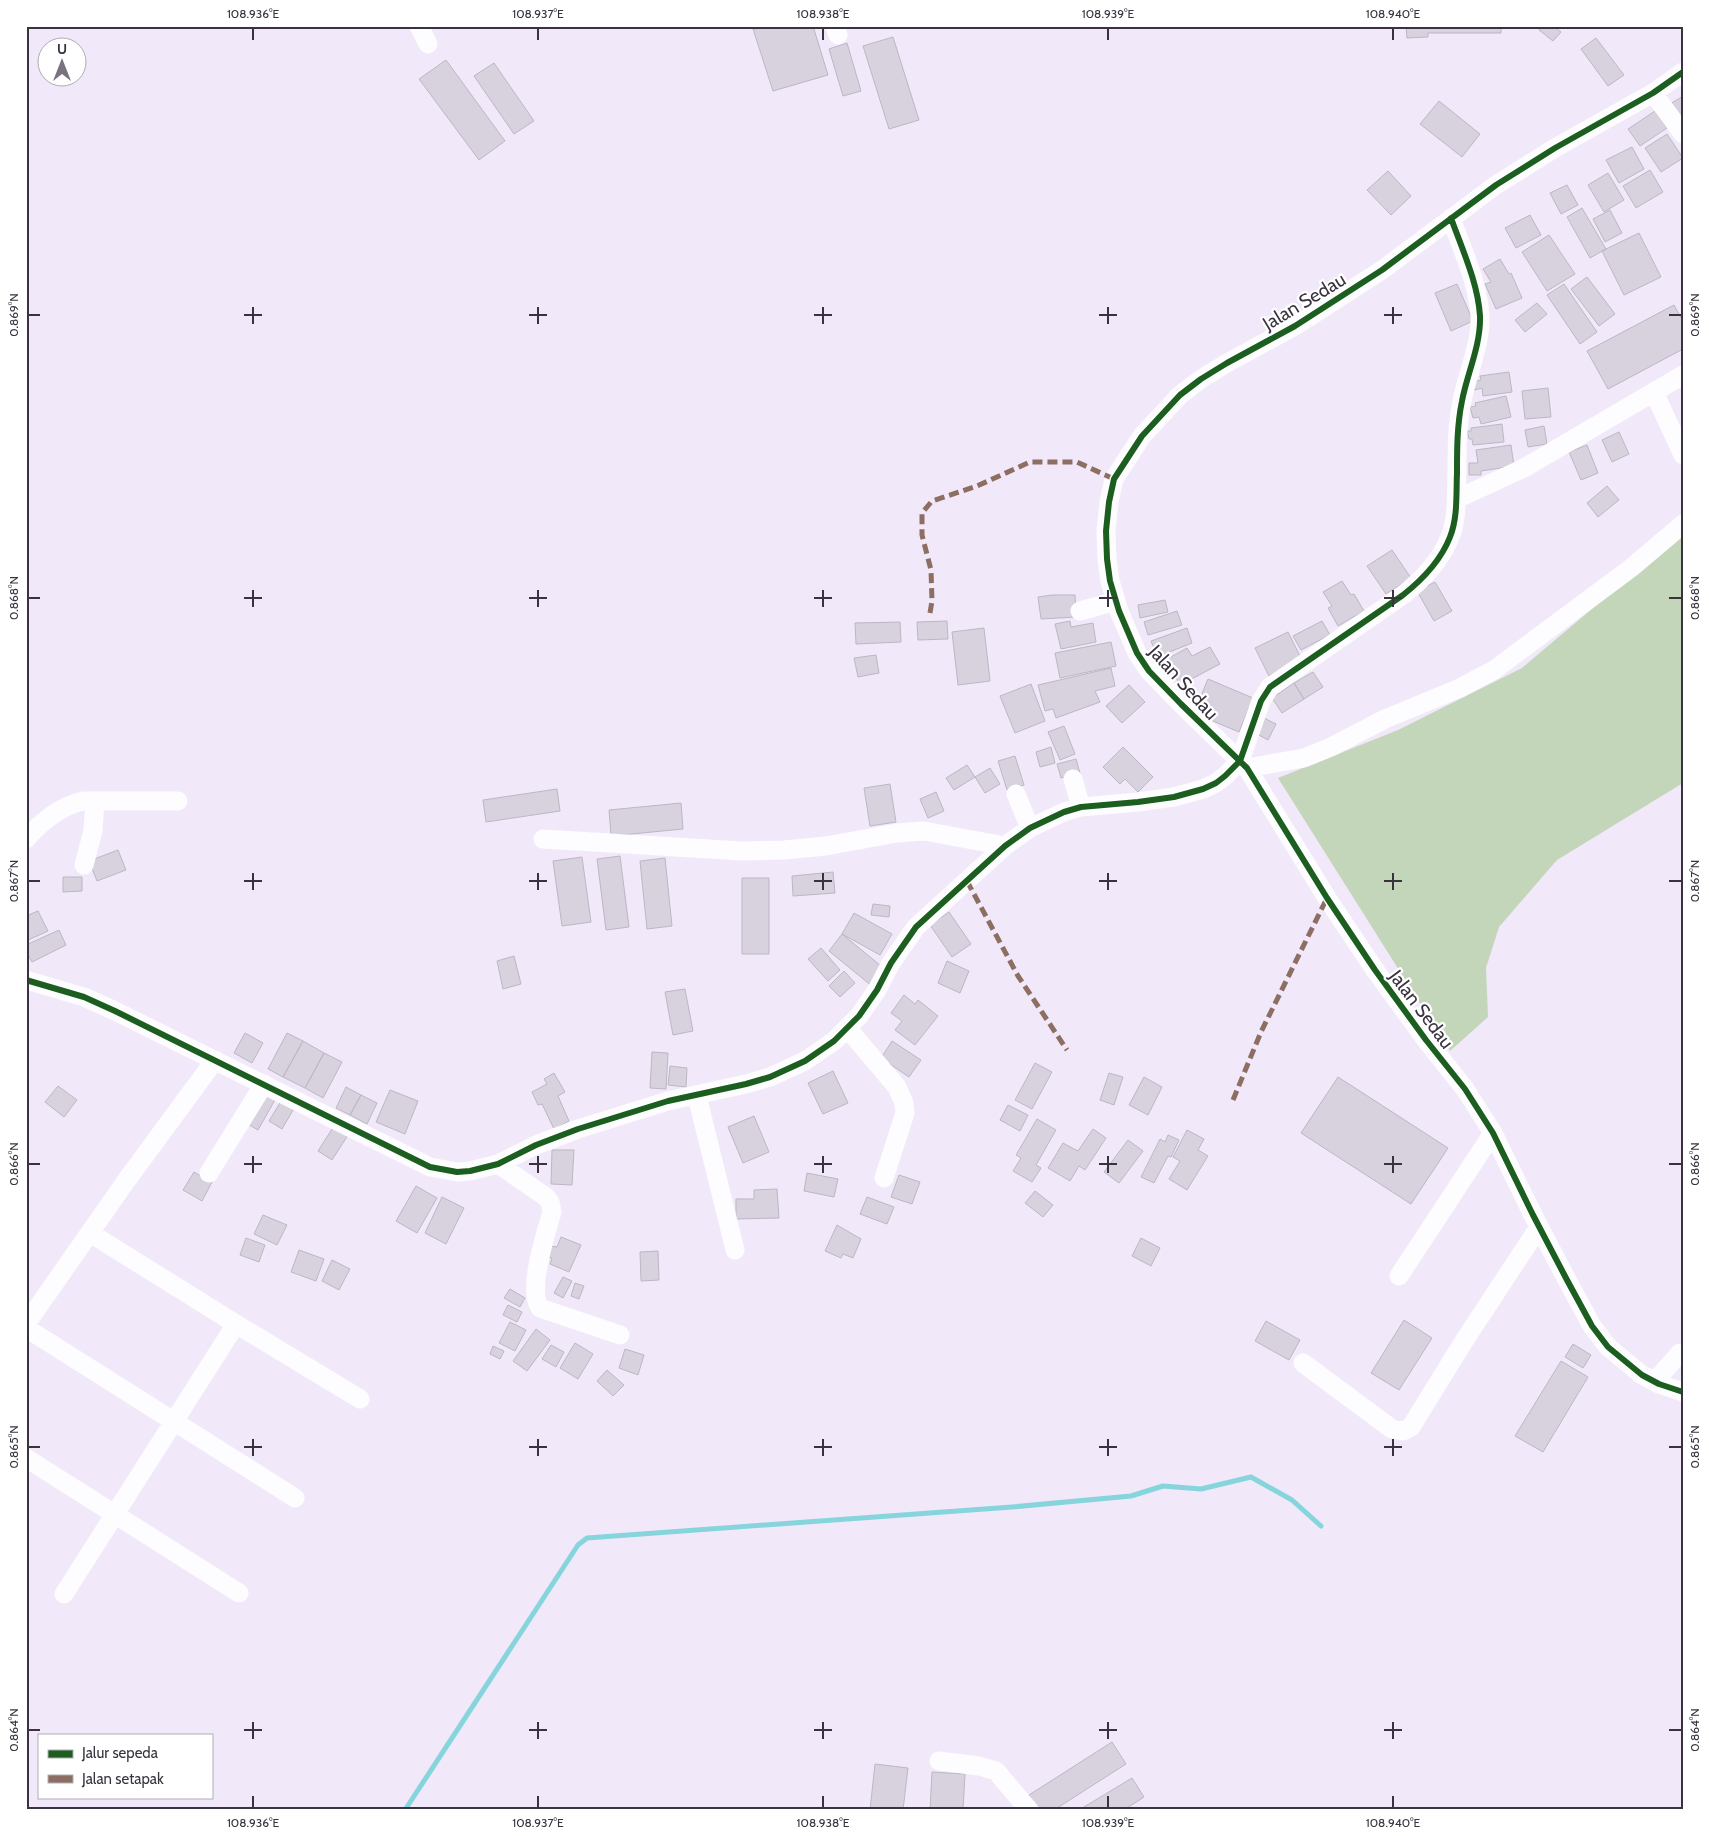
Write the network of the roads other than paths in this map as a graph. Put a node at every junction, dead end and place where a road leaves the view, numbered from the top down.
1 (419, 26) edge
2 (428, 44) dead end
3 (1683, 72) edge
4 (1653, 92) junction
5 (1683, 134) edge
6 (1451, 218) junction
7 (1683, 375) edge
8 (1654, 392) junction
9 (1683, 455) edge
10 (1457, 499) junction
11 (1683, 524) edge
12 (1116, 601) junction
13 (1080, 611) dead end
14 (1244, 765) junction
15 (1073, 779) dead end
16 (1016, 794) dead end
17 (95, 801) junction
18 (178, 801) dead end
19 (1080, 807) junction
20 (1030, 828) junction
21 (543, 838) dead end
22 (26, 839) edge
23 (1005, 846) junction
24 (84, 865) dead end
25 (26, 980) edge
26 (848, 1029) junction
27 (215, 1060) junction
28 (264, 1084) junction
29 (697, 1096) junction
30 (1493, 1134) junction
31 (498, 1164) junction
32 (209, 1173) dead end
33 (884, 1178) dead end
34 (1539, 1227) junction
35 (90, 1233) junction
36 (735, 1250) dead end
37 (1399, 1276) dead end
38 (236, 1324) junction
39 (26, 1326) edge
40 (620, 1335) dead end
41 (1680, 1353) dead end
42 (1303, 1363) dead end
43 (1655, 1381) junction
44 (1683, 1392) edge
45 (360, 1399) dead end
46 (174, 1421) junction
47 (26, 1458) edge
48 (294, 1498) dead end
49 (115, 1514) junction
50 (239, 1592) dead end
51 (64, 1594) dead end
52 (939, 1761) dead end
53 (1029, 1810) edge

1 - 2 street
3 - 4 street, Jalan Sedau
4 - 5 street
4 - 6 street, Jalan Sedau
6 - 10 street
6 - 12 street, Jalan Sedau
7 - 8 street
8 - 9 street
8 - 10 street
10 - 14 street
11 - 14 street
12 - 13 street
12 - 14 street, Jalan Sedau
14 - 19 street
14 - 30 street, Jalan Sedau
15 - 19 street
16 - 20 street
17 - 18 street
17 - 22 street
17 - 24 street
19 - 20 street
20 - 23 street
21 - 23 street
23 - 26 street
25 - 27 street
26 - 29 street
26 - 33 street
27 - 28 street
27 - 35 street
28 - 31 street
28 - 32 street
29 - 31 street
29 - 36 street
30 - 34 street, Jalan Sedau
30 - 37 street
31 - 40 street
34 - 42 street
34 - 43 street, Jalan Sedau
35 - 38 street
35 - 39 street
38 - 45 street
38 - 46 street
39 - 46 street
41 - 43 street
43 - 44 street, Jalan Sedau
46 - 48 street
46 - 49 street
47 - 49 street
49 - 50 street
49 - 51 street
52 - 53 street

